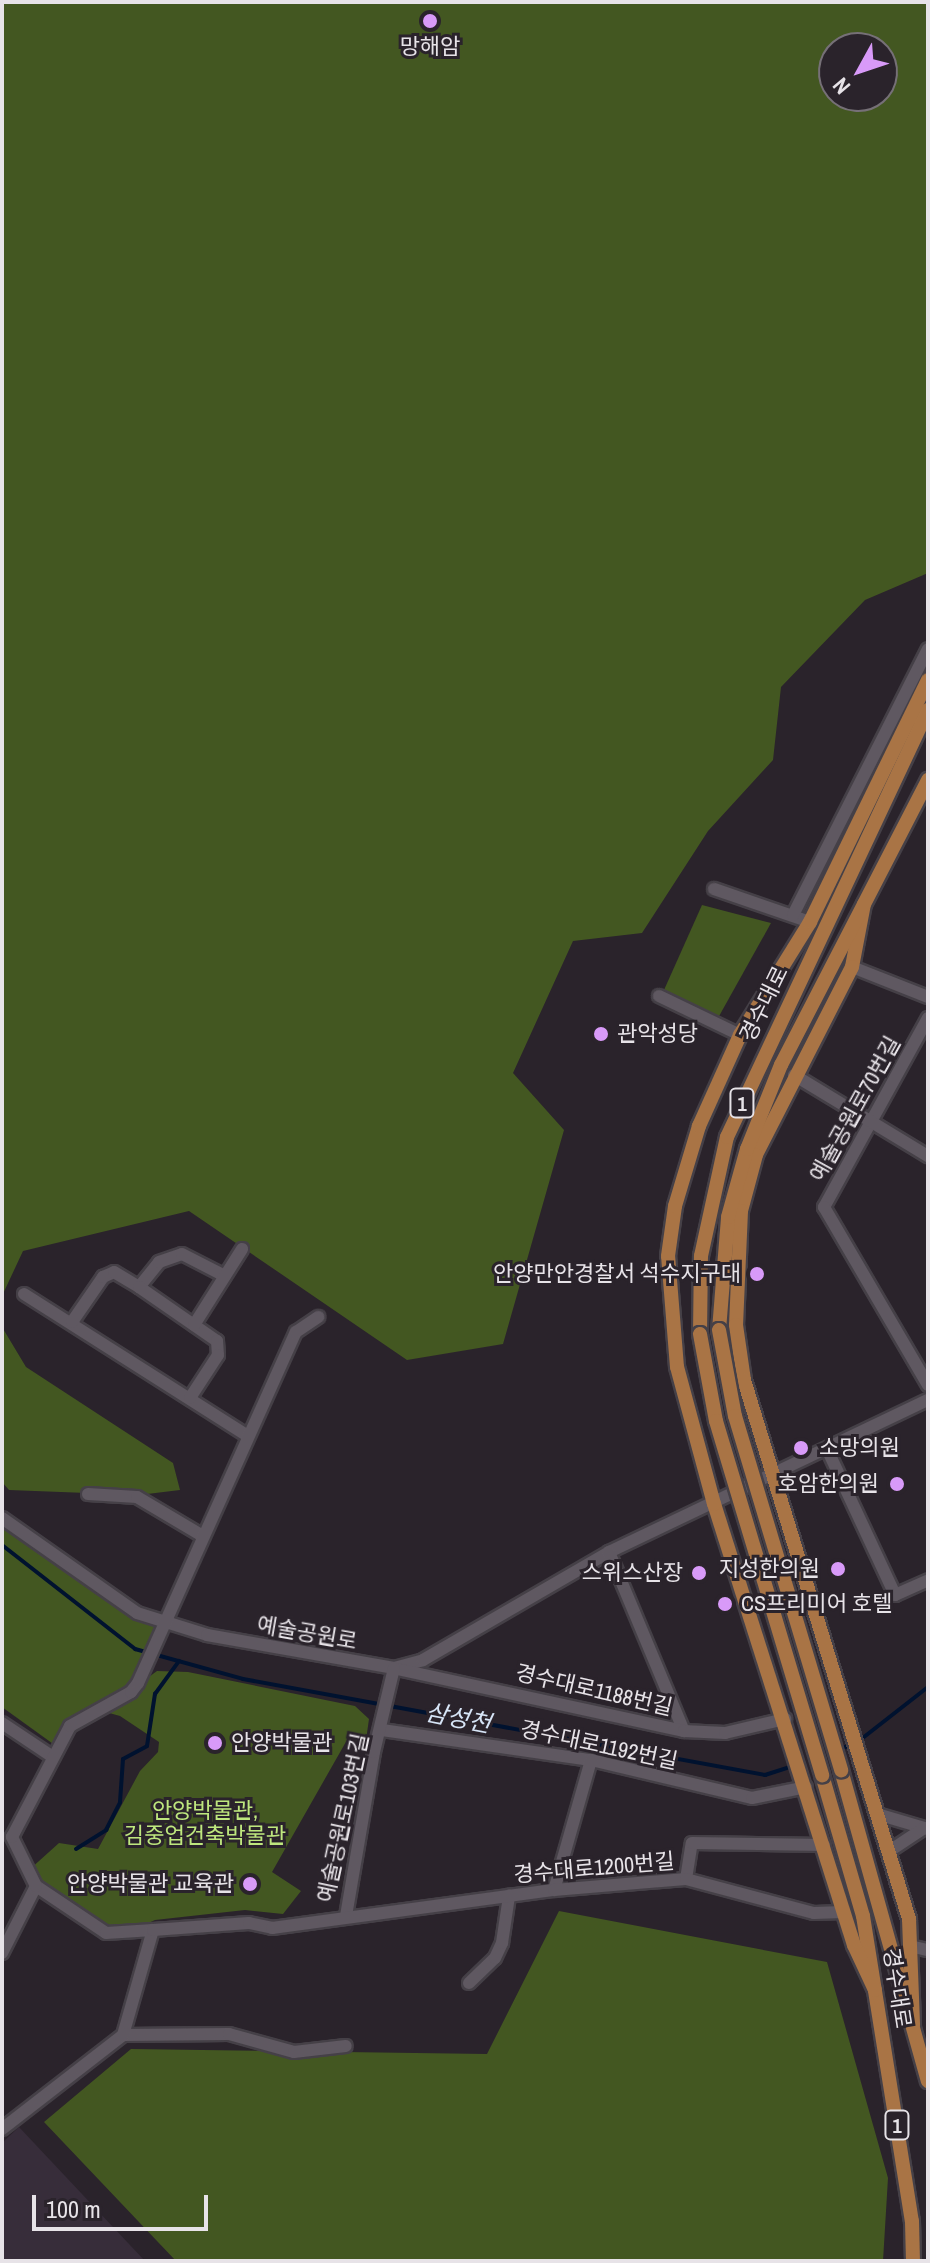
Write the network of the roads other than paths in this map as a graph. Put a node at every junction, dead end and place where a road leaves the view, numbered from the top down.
1 (928, 649) edge
2 (928, 680) edge
3 (928, 710) edge
4 (928, 780) edge
5 (714, 889) dead end
6 (842, 889) junction
7 (864, 904) junction
8 (793, 915) junction
9 (812, 918) junction
10 (852, 967) junction
11 (659, 996) dead end
12 (928, 997) edge
13 (928, 1018) edge
14 (740, 1035) junction
15 (794, 1075) junction
16 (870, 1121) junction
17 (928, 1156) edge
18 (242, 1249) dead end
19 (225, 1276) junction
20 (139, 1287) junction
21 (24, 1294) dead end
22 (318, 1317) dead end
23 (72, 1322) junction
24 (194, 1325) junction
25 (928, 1385) edge
26 (190, 1398) junction
27 (928, 1400) edge
28 (246, 1435) junction
29 (828, 1451) junction
30 (775, 1476) junction
31 (88, 1494) dead end
32 (714, 1504) junction
33 (2, 1518) edge
34 (201, 1535) junction
35 (609, 1552) junction
36 (928, 1580) edge
37 (160, 1626) junction
38 (393, 1674) junction
39 (2, 1723) edge
40 (787, 1725) junction
41 (382, 1730) junction
42 (684, 1731) junction
43 (53, 1757) junction
44 (591, 1760) junction
45 (805, 1784) junction
46 (877, 1814) junction
47 (926, 1829) edge
48 (824, 1845) junction
49 (888, 1852) junction
50 (686, 1879) junction
51 (36, 1886) junction
52 (554, 1890) junction
53 (509, 1896) junction
54 (843, 1912) junction
55 (346, 1916) junction
56 (153, 1930) junction
57 (910, 1946) junction
58 (928, 1950) edge
59 (2, 1953) edge
60 (469, 1983) dead end
61 (875, 1990) junction
62 (913, 2025) junction
63 (123, 2035) junction
64 (346, 2046) dead end
65 (928, 2081) edge
66 (2, 2129) edge
67 (913, 2261) edge

1 - 8 street
2 - 9 main road
3 - 6 main road, 경수대로 / 1
4 - 7 main road, 경수대로 / 1
5 - 8 street
6 - 9 main road
6 - 61 main road, 경수대로 / 1, bridge
7 - 10 main road
7 - 62 main road, 경수대로 / 1, bridge
8 - 9 street
9 - 14 main road
10 - 12 street
10 - 15 main road
11 - 14 street
13 - 16 street, 예술공원로70번길
14 - 32 main road
15 - 16 street
15 - 30 main road
16 - 17 street
16 - 25 street, 예술공원로70번길
18 - 19 street
19 - 20 street
19 - 24 street
20 - 23 street
20 - 24 street
21 - 23 street
22 - 28 street
23 - 26 street
24 - 26 street
26 - 28 street
27 - 29 street, 예술공원로
28 - 34 street
29 - 30 street, 예술공원로
29 - 36 street
30 - 32 street, 예술공원로
30 - 46 main road
31 - 34 street
32 - 35 street, 예술공원로
32 - 40 main road
33 - 37 street, 예술공원로
34 - 37 street
35 - 38 street, 예술공원로
35 - 42 street
37 - 38 street, 예술공원로
37 - 43 street
38 - 41 street, 예술공원로103번길
38 - 42 street, 경수대로1188번길
39 - 43 street
40 - 42 street, 경수대로1188번길
40 - 45 main road
41 - 44 street, 경수대로1192번길
41 - 55 street, 예술공원로103번길
43 - 51 street
44 - 45 street, 경수대로1192번길
44 - 52 street
45 - 48 main road
46 - 47 street
46 - 49 main road
47 - 49 street
48 - 50 street
48 - 54 main road
49 - 57 main road
50 - 52 street, 경수대로1200번길
50 - 54 street, 경수대로1200번길
51 - 56 street, 예술공원로103번길
51 - 59 street
52 - 53 street, 경수대로1200번길
53 - 55 street, 경수대로1200번길
53 - 60 street
54 - 61 main road
55 - 56 street, 예술공원로103번길
56 - 63 street
57 - 58 street
57 - 62 main road
61 - 67 main road, 경수대로 / 1
62 - 65 main road, 경수대로 / 1
63 - 64 street
63 - 66 street

